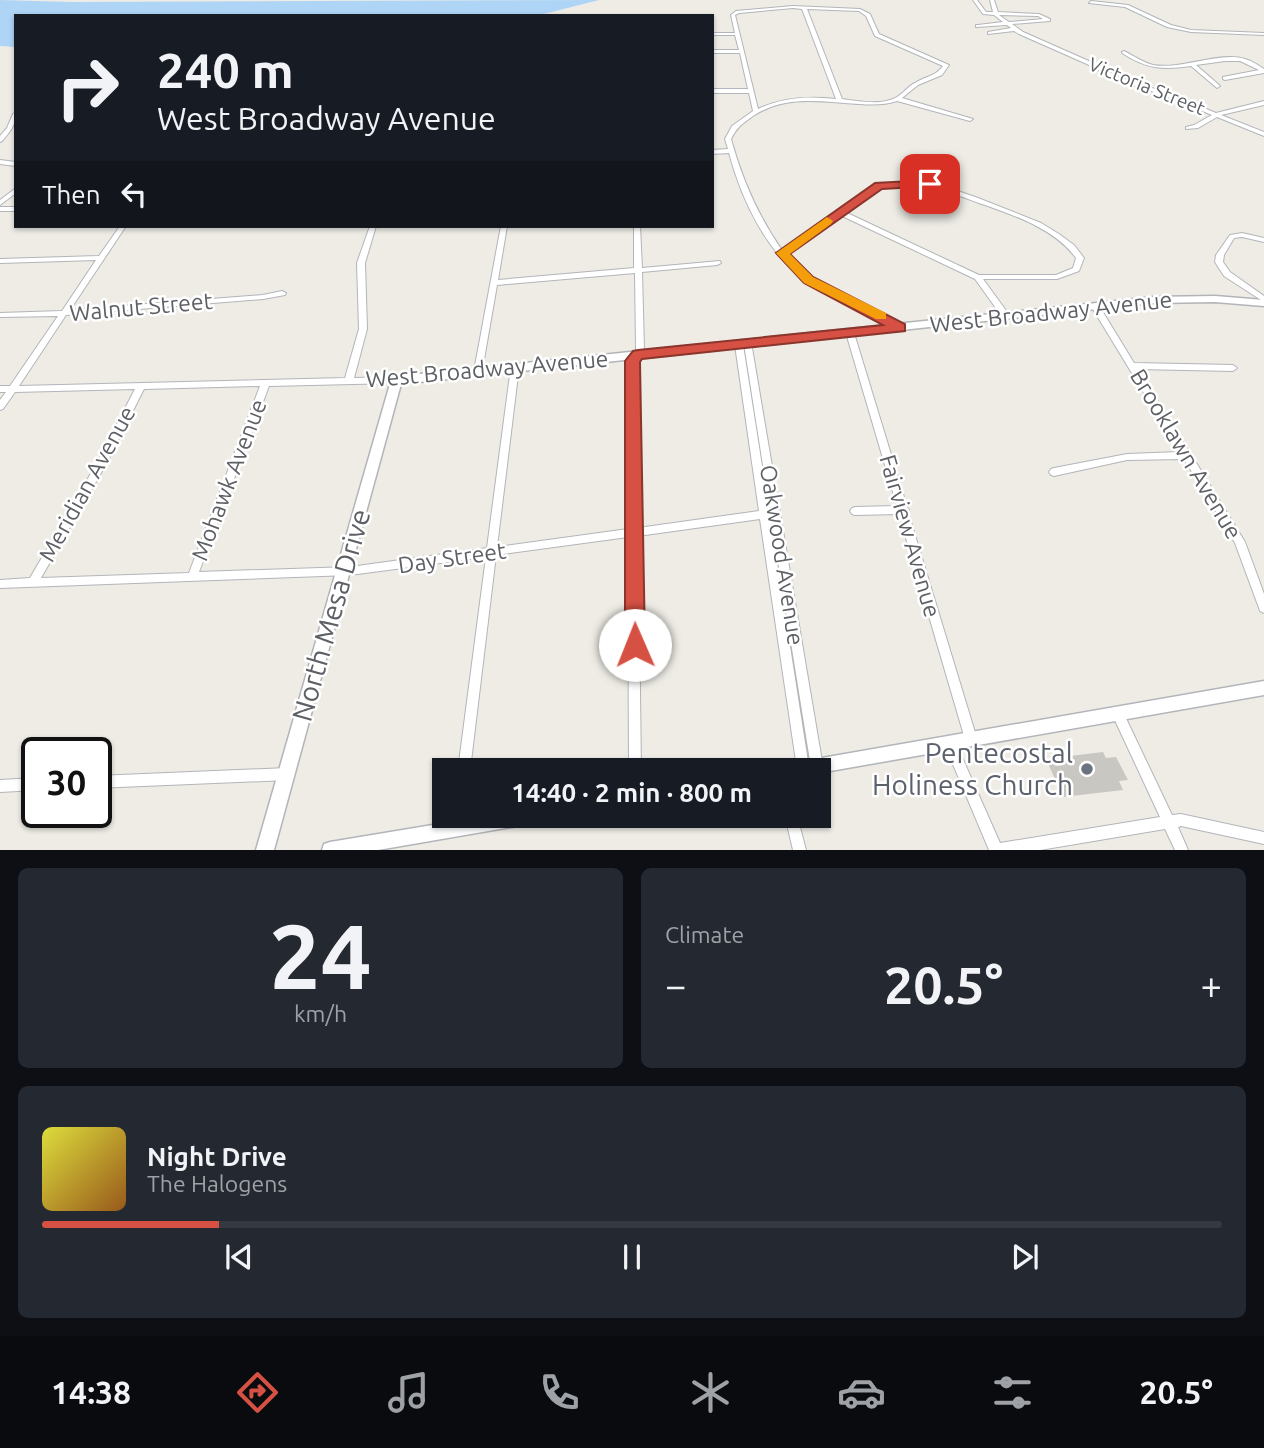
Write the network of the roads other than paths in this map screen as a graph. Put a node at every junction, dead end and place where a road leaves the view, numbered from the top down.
1 (975, 0) edge
2 (992, 0) edge
3 (1091, 2) dead end
4 (804, 8) junction
5 (996, 15) junction
6 (1005, 23) junction
7 (978, 26) dead end
8 (1015, 29) junction
9 (990, 33) dead end
10 (714, 34) edge
11 (737, 34) junction
12 (1264, 34) edge
13 (714, 51) edge
14 (742, 51) junction
15 (1124, 52) dead end
16 (1193, 65) junction
17 (1264, 71) edge
18 (1225, 78) dead end
19 (1217, 86) dead end
20 (714, 91) edge
21 (751, 91) junction
22 (839, 99) junction
23 (898, 99) junction
24 (1264, 103) edge
25 (756, 112) junction
26 (1217, 114) junction
27 (14, 118) edge
28 (970, 119) dead end
29 (1188, 128) dead end
30 (1264, 134) edge
31 (0, 140) edge
32 (731, 151) junction
33 (714, 152) edge
34 (14, 192) edge
35 (0, 203) edge
36 (839, 212) junction
37 (122, 228) edge
38 (372, 228) edge
39 (504, 228) edge
40 (637, 228) edge
41 (1264, 240) edge
42 (782, 253) junction
43 (101, 258) junction
44 (0, 261) edge
45 (717, 263) dead end
46 (639, 270) junction
47 (978, 277) junction
48 (494, 283) junction
49 (282, 293) dead end
50 (1264, 301) edge
51 (1095, 306) junction
52 (64, 313) junction
53 (0, 315) edge
54 (1006, 316) junction
55 (900, 327) junction
56 (850, 333) junction
57 (743, 344) junction
58 (638, 355) junction
59 (1132, 366) junction
60 (515, 368) junction
61 (1233, 368) dead end
62 (478, 371) junction
63 (349, 380) junction
64 (396, 380) junction
65 (266, 382) junction
66 (141, 386) junction
67 (0, 389) edge
68 (12, 390) junction
69 (0, 407) edge
70 (1188, 455) junction
71 (1054, 472) dead end
72 (904, 510) junction
73 (855, 511) dead end
74 (769, 514) junction
75 (634, 534) junction
76 (492, 552) junction
77 (343, 572) junction
78 (192, 577) junction
79 (33, 583) junction
80 (0, 584) edge
81 (1264, 608) edge
82 (1264, 688) edge
83 (1118, 714) junction
84 (971, 739) junction
85 (950, 743) junction
86 (466, 758) edge
87 (635, 758) edge
88 (803, 758) edge
89 (831, 763) edge
90 (287, 774) junction
91 (112, 781) edge
92 (21, 785) edge
93 (0, 786) edge
94 (1169, 821) junction
95 (445, 828) edge
96 (794, 828) edge
97 (1264, 838) edge
98 (411, 843) edge
99 (265, 849) edge
100 (330, 849) edge
101 (800, 849) edge
102 (997, 849) edge
103 (1182, 849) edge

1 - 5 street, Victoria Street
2 - 5 street
3 - 12 street
4 - 11 street
4 - 22 street
4 - 23 street
5 - 6 street, Victoria Street
5 - 6 street
6 - 7 street
6 - 8 street, Victoria Street
8 - 9 street
8 - 26 street, Victoria Street
10 - 11 street
11 - 14 street
13 - 14 street
14 - 21 street
15 - 16 street
16 - 17 street
16 - 19 street
17 - 18 street
20 - 21 street
21 - 25 street
22 - 23 street
22 - 25 street
23 - 28 street
24 - 26 street
25 - 32 street
26 - 29 street
26 - 30 street, Victoria Street
27 - 31 street
32 - 33 street
32 - 42 street
34 - 35 street
36 - 42 street
36 - 47 street
36 - 47 street
37 - 43 street
38 - 63 street
39 - 48 street
40 - 46 street
41 - 50 street
42 - 55 street
43 - 44 street
43 - 52 street
45 - 46 street
46 - 48 street
46 - 58 street
47 - 54 street
48 - 62 street
49 - 52 street, Walnut Street
50 - 51 main road, West Broadway Avenue
51 - 54 main road, West Broadway Avenue
51 - 59 street, Brooklawn Avenue
52 - 53 street, Walnut Street
52 - 68 street
54 - 55 main road, West Broadway Avenue
55 - 56 main road, West Broadway Avenue
56 - 57 main road, West Broadway Avenue
56 - 72 street, Fairview Avenue
57 - 58 main road, West Broadway Avenue
57 - 74 street, Oakwood Avenue
58 - 60 main road, West Broadway Avenue
58 - 75 street
59 - 61 street
59 - 70 street, Brooklawn Avenue
60 - 62 main road, West Broadway Avenue
60 - 76 street
62 - 64 main road, West Broadway Avenue
63 - 64 street, West Broadway Avenue
63 - 65 street, West Broadway Avenue
64 - 77 main road, North Mesa Drive
65 - 66 street, West Broadway Avenue
65 - 78 street, Mohawk Avenue
66 - 68 street, West Broadway Avenue
66 - 79 street, Meridian Avenue
67 - 68 street, West Broadway Avenue
68 - 69 street
70 - 71 street
70 - 81 street, Brooklawn Avenue
72 - 73 street
72 - 84 street, Fairview Avenue
74 - 75 street, Day Street
74 - 88 street, Oakwood Avenue
75 - 76 street, Day Street
75 - 87 street
76 - 77 street, Day Street
76 - 86 street
77 - 78 street, Day Street
77 - 90 main road, North Mesa Drive
78 - 79 street, Day Street
79 - 80 street, Day Street
82 - 83 street
83 - 84 street
83 - 94 street
84 - 85 street
85 - 89 street
85 - 102 street
90 - 91 street
90 - 99 main road, North Mesa Drive
92 - 93 street
94 - 97 street
94 - 102 street
94 - 103 street
95 - 98 street
96 - 101 street
98 - 100 street

